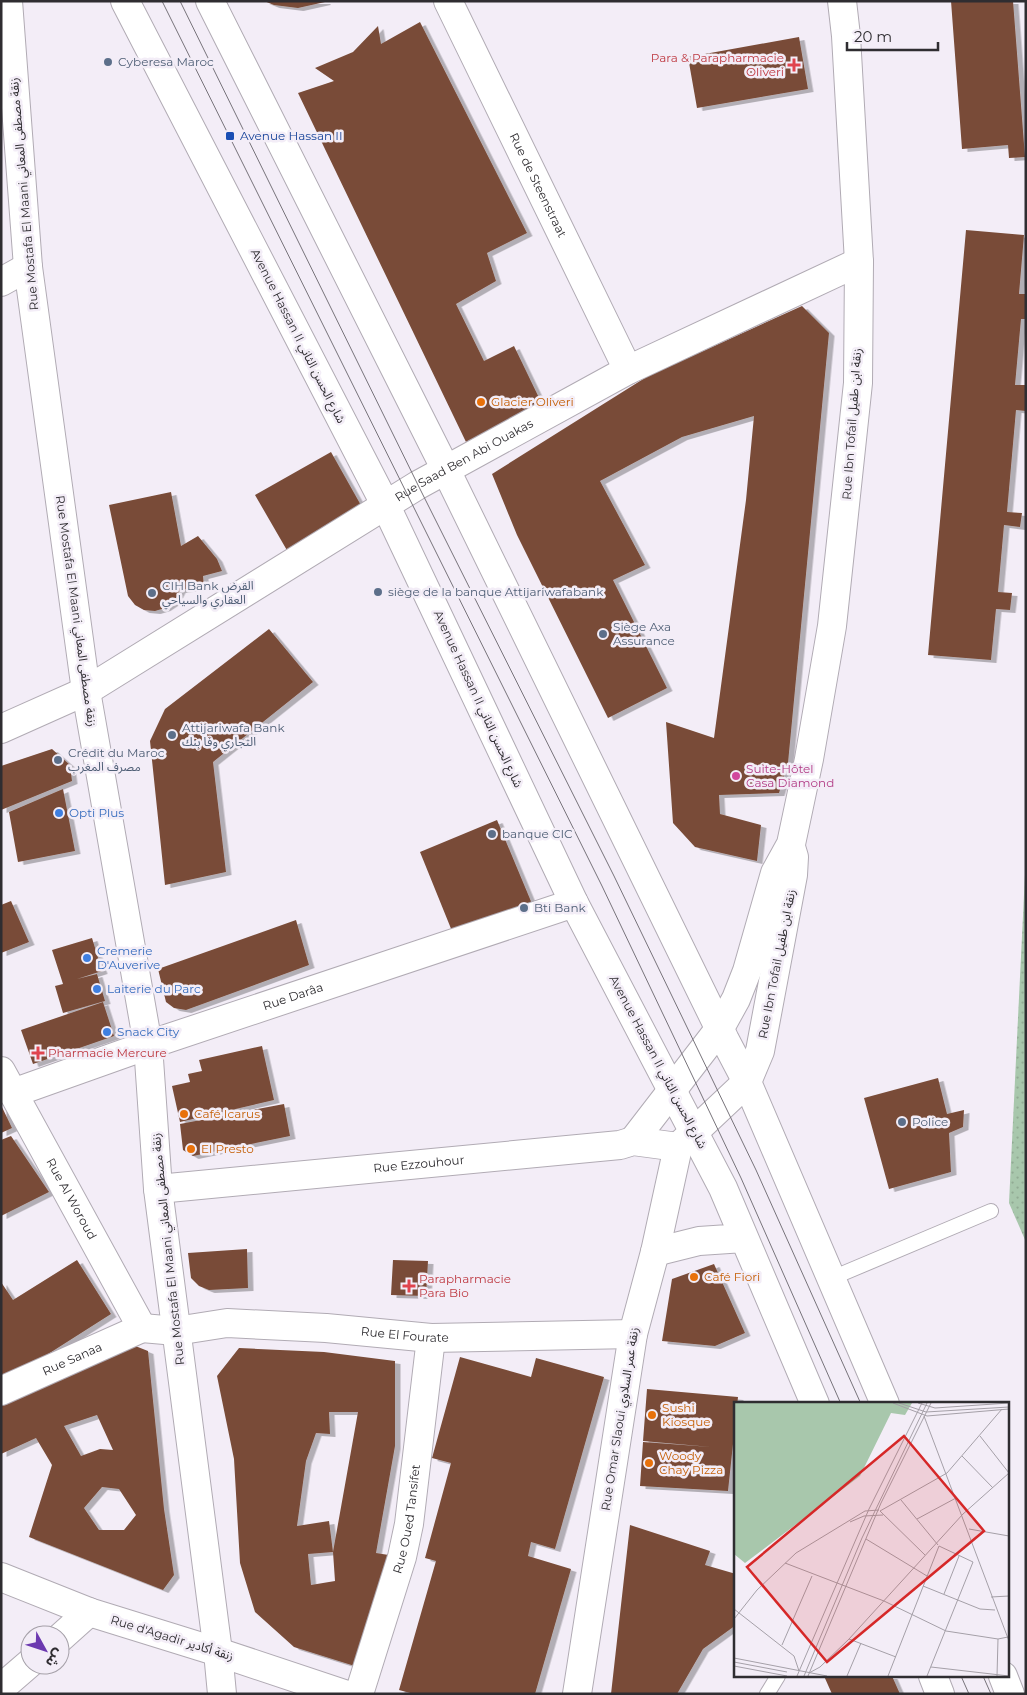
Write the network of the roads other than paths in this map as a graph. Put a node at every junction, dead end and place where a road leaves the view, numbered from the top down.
1 (8, 1) edge
2 (125, 1) edge
3 (210, 1) edge
4 (448, 1) edge
5 (842, 1) edge
6 (859, 262) junction
7 (28, 267) junction
8 (1, 282) edge
9 (628, 370) junction
10 (446, 470) junction
11 (386, 506) junction
12 (86, 691) junction
13 (1, 729) edge
14 (791, 844) junction
15 (574, 903) junction
16 (720, 1028) junction
17 (148, 1045) junction
18 (7, 1082) edge
19 (747, 1082) junction
20 (673, 1089) junction
21 (686, 1140) junction
22 (633, 1141) junction
23 (158, 1189) junction
24 (991, 1211) dead end
25 (744, 1238) junction
26 (655, 1252) junction
27 (832, 1278) junction
28 (142, 1328) junction
29 (176, 1332) junction
30 (633, 1334) junction
31 (431, 1338) junction
32 (1, 1391) edge
33 (814, 1402) edge
34 (884, 1402) edge
35 (1, 1577) edge
36 (90, 1612) junction
37 (70, 1629) edge
38 (218, 1652) junction
39 (20, 1672) edge
40 (777, 1678) edge
41 (934, 1678) edge
42 (1004, 1678) edge
43 (1, 1688) edge
44 (222, 1694) edge
45 (344, 1694) edge
46 (359, 1694) edge
47 (577, 1694) edge
48 (767, 1694) edge
49 (940, 1694) edge
50 (1010, 1694) edge

1 - 7 street, Rue Mostafa El Maani زنقة مصطفى المعاني
2 - 11 street, Avenue Hassan II شارع الحسن الثاني
3 - 10 street
4 - 9 street, Rue de Steenstraat
5 - 6 street, Rue Ibn Tofail زنقة ابن طفيل
6 - 9 street, Rue Saad Ben Abi Ouakas
6 - 14 street, Rue Ibn Tofail زنقة ابن طفيل
7 - 8 street
7 - 12 street, Rue Mostafa El Maani زنقة مصطفى المعاني
9 - 10 street, Rue Saad Ben Abi Ouakas
10 - 11 street, Rue Saad Ben Abi Ouakas
10 - 16 street
11 - 12 street, Rue Saad Ben Abi Ouakas
11 - 15 street, Avenue Hassan II شارع الحسن الثاني
12 - 13 street, Rue Saad Ben Abi Ouakas
12 - 17 street, Rue Mostafa El Maani زنقة مصطفى المعاني
14 - 16 street, Rue Ibn Tofail زنقة ابن طفيل
14 - 19 street, Rue Ibn Tofail زنقة ابن طفيل
15 - 17 street, Rue Darâa
15 - 20 street, Avenue Hassan II شارع الحسن الثاني
16 - 19 street
16 - 20 street, Rue Ibn Tofail زنقة ابن طفيل
17 - 18 street, Rue Darâa
17 - 23 street, Rue Mostafa El Maani زنقة مصطفى المعاني
18 - 28 street, Rue Al Woroud
19 - 21 street
19 - 27 street
20 - 21 street, Avenue Hassan II شارع الحسن الثاني
20 - 22 street, Rue Ibn Tofail زنقة ابن طفيل
21 - 22 street, Rue Ezzouhour
21 - 25 street, Avenue Hassan II شارع الحسن الثاني
21 - 26 street, Rue Omar Slaoui زنقة عمر السلاوي
22 - 23 street, Rue Ezzouhour
23 - 29 street, Rue Mostafa El Maani زنقة مصطفى المعاني
24 - 27 lane
25 - 26 street
25 - 33 street, Avenue Hassan II شارع الحسن الثاني
26 - 30 street, Rue Omar Slaoui زنقة عمر السلاوي
27 - 34 street
28 - 29 street, Rue El Fourate
28 - 32 street, Rue Sanaa
29 - 31 street, Rue El Fourate
29 - 38 street, Rue Mostafa El Maani زنقة مصطفى المعاني
30 - 31 street, Rue El Fourate
30 - 47 street, Rue Omar Slaoui زنقة عمر السلاوي
31 - 46 street, Rue Oued Tansifet
35 - 36 street, Rue d'Agadir زنقة أكادير
36 - 37 street
36 - 38 street, Rue d'Agadir زنقة أكادير
38 - 44 street, Rue Mostafa El Maani زنقة مصطفى المعاني
38 - 45 street, Rue d'Agadir زنقة أكادير
39 - 43 street
40 - 48 lane
41 - 49 street
42 - 50 street

